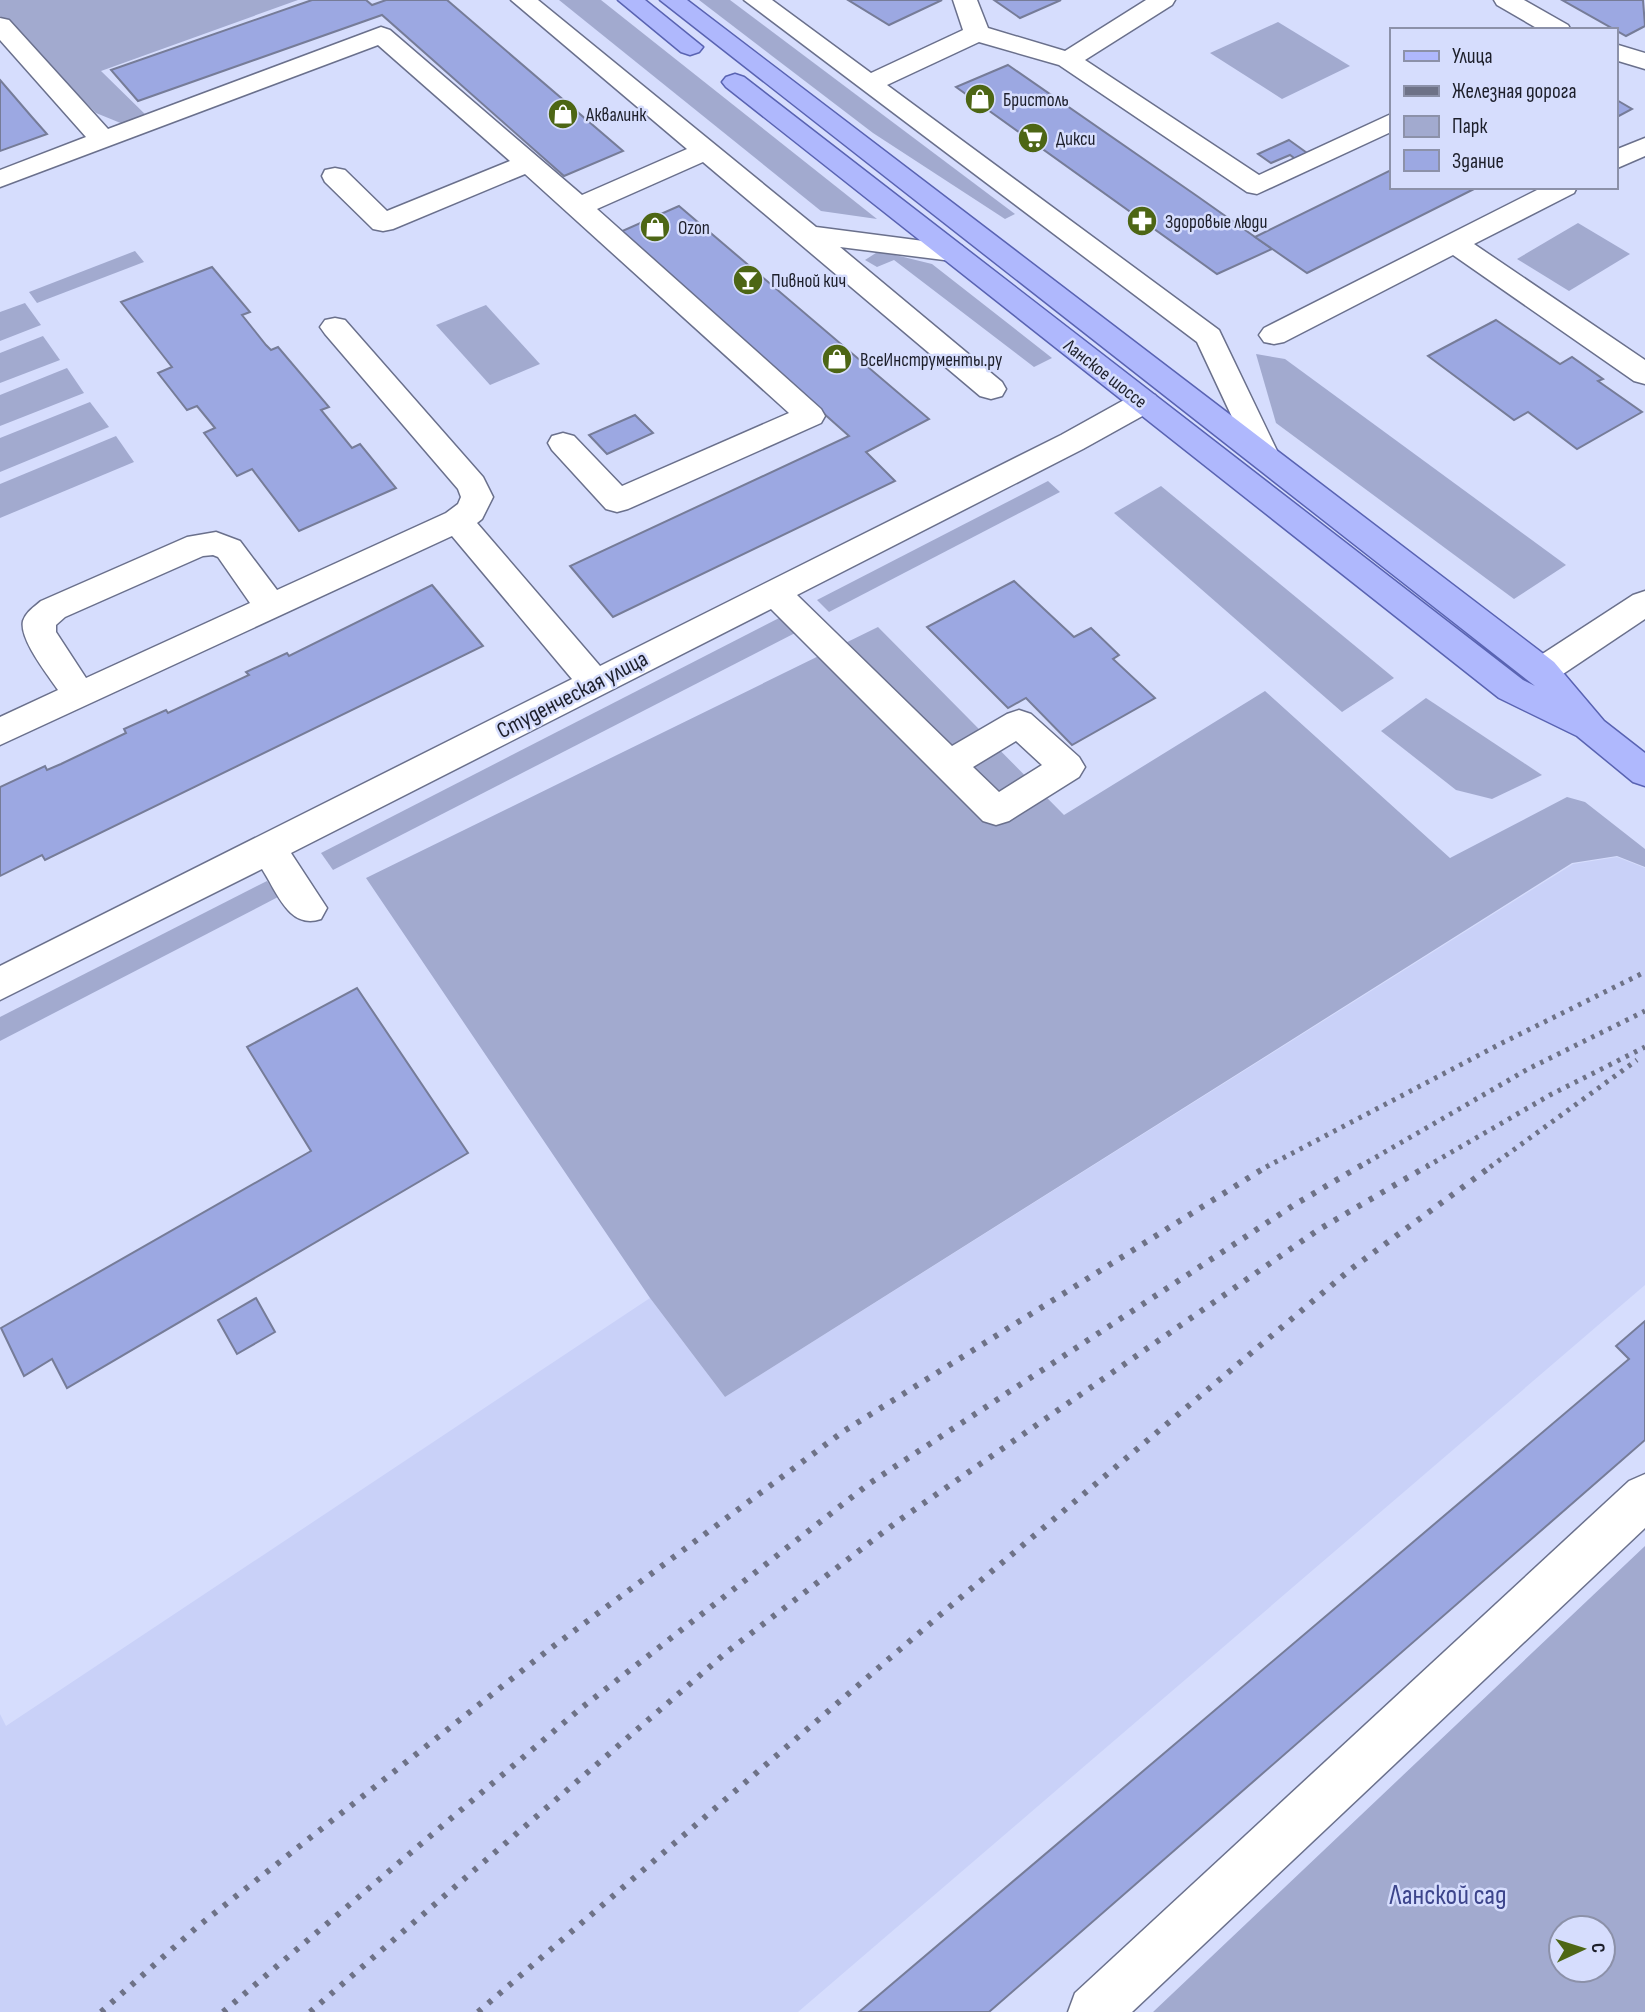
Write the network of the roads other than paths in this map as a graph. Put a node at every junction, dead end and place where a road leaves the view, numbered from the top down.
1 (523, 0) edge
2 (630, 0) edge
3 (672, 0) edge
4 (756, 0) edge
5 (965, 0) edge
6 (1163, 0) edge
7 (1506, 0) edge
8 (0, 25) edge
9 (1555, 28) edge
10 (977, 33) junction
11 (1617, 53) edge
12 (1068, 60) junction
13 (1644, 60) edge
14 (1617, 62) edge
15 (868, 84) junction
16 (1390, 122) edge
17 (103, 140) junction
18 (1645, 146) edge
19 (705, 151) junction
20 (1617, 160) edge
21 (527, 164) junction
22 (335, 176) dead end
23 (0, 178) edge
24 (1560, 189) edge
25 (579, 207) junction
26 (808, 235) junction
27 (1454, 243) junction
28 (952, 252) junction
29 (335, 327) dead end
30 (1273, 335) dead end
31 (1645, 374) edge
32 (991, 388) dead end
33 (1144, 402) junction
34 (564, 443) dead end
35 (1265, 457) junction
36 (457, 521) junction
37 (774, 592) junction
38 (1645, 603) edge
39 (271, 607) junction
40 (1542, 671) junction
41 (594, 682) junction
42 (79, 695) junction
43 (1592, 730) junction
44 (0, 732) edge
45 (949, 764) dead end
46 (1645, 772) edge
47 (268, 848) junction
48 (309, 908) dead end
49 (0, 984) edge
50 (1645, 1497) edge
51 (1094, 2012) edge

1 - 19 street
2 - 28 main road, Ланское шоссе
3 - 35 main road, Ланское шоссе
4 - 15 street
5 - 10 street
6 - 12 street
7 - 9 street
8 - 17 street
10 - 12 street
10 - 15 street
11 - 13 street
12 - 16 street
13 - 14 street
15 - 35 street
17 - 21 street
17 - 23 street
18 - 20 street
19 - 25 street
19 - 26 street
21 - 22 street
21 - 25 street
24 - 27 street
25 - 34 street
26 - 28 street
26 - 32 street
27 - 30 street
27 - 31 street
28 - 33 main road, Ланское шоссе
29 - 36 street
33 - 37 street, Студенческая улица
33 - 43 main road, Ланское шоссе
35 - 40 main road, Ланское шоссе
36 - 39 street
36 - 41 street
37 - 41 street, Студенческая улица
37 - 45 street
38 - 40 street
39 - 42 street
39 - 42 street
40 - 43 main road, Ланское шоссе
41 - 47 street, Студенческая улица
42 - 44 street
43 - 46 main road, Ланское шоссе
47 - 48 street
47 - 49 street, Студенческая улица
50 - 51 street

